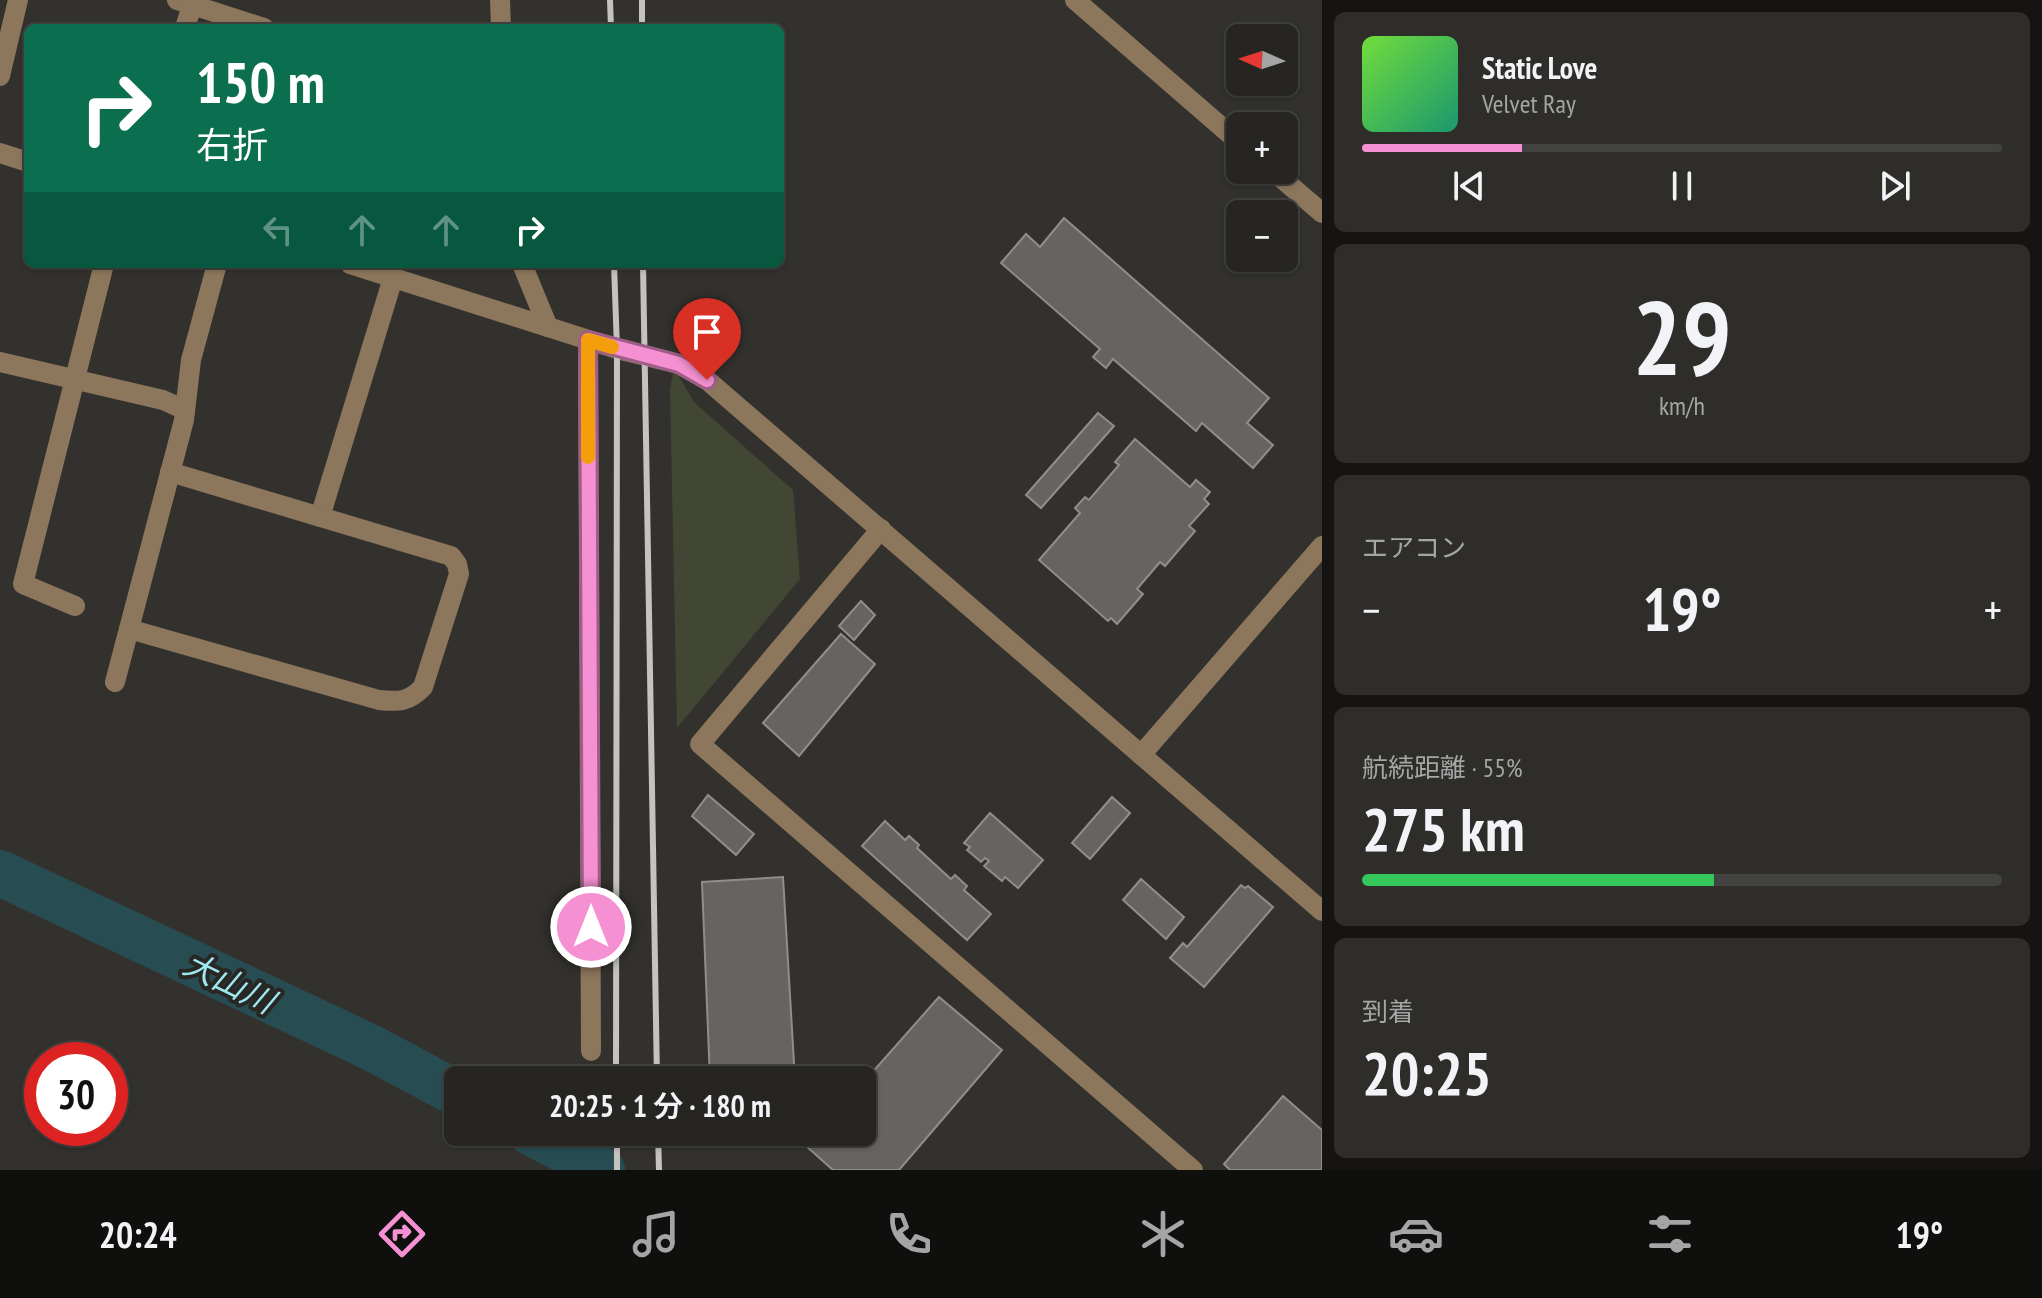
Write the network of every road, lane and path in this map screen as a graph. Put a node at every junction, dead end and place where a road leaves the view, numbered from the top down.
1 (18, 0) edge
2 (500, 0) edge
3 (1075, 0) edge
4 (184, 2) edge
5 (185, 24) edge
6 (252, 24) edge
7 (501, 24) edge
8 (0, 76) edge
9 (1226, 131) edge
10 (0, 153) edge
11 (24, 161) edge
12 (1288, 184) edge
13 (1322, 213) edge
14 (103, 268) edge
15 (216, 268) edge
16 (362, 268) edge
17 (524, 268) edge
18 (393, 278) junction
19 (548, 327) junction
20 (588, 340) junction
21 (0, 362) edge
22 (74, 380) junction
23 (185, 410) junction
24 (170, 472) junction
25 (320, 517) junction
26 (881, 529) junction
27 (1322, 546) edge
28 (75, 606) dead end
29 (129, 629) junction
30 (115, 682) dead end
31 (1141, 755) junction
32 (1322, 911) edge
33 (591, 1051) dead end
34 (1193, 1170) edge

1 - 8 street
2 - 7 street
3 - 9 street
4 - 5 street
4 - 6 street
10 - 11 street
12 - 13 street
14 - 22 street
15 - 23 street
16 - 18 street
17 - 19 street
18 - 19 street
18 - 25 street
19 - 20 street
20 - 26 street
20 - 33 street
21 - 22 street
22 - 23 street
22 - 28 street
23 - 24 street
24 - 25 street
24 - 29 street
25 - 29 street
26 - 31 street
26 - 34 street
27 - 31 street
29 - 30 street
31 - 32 street

